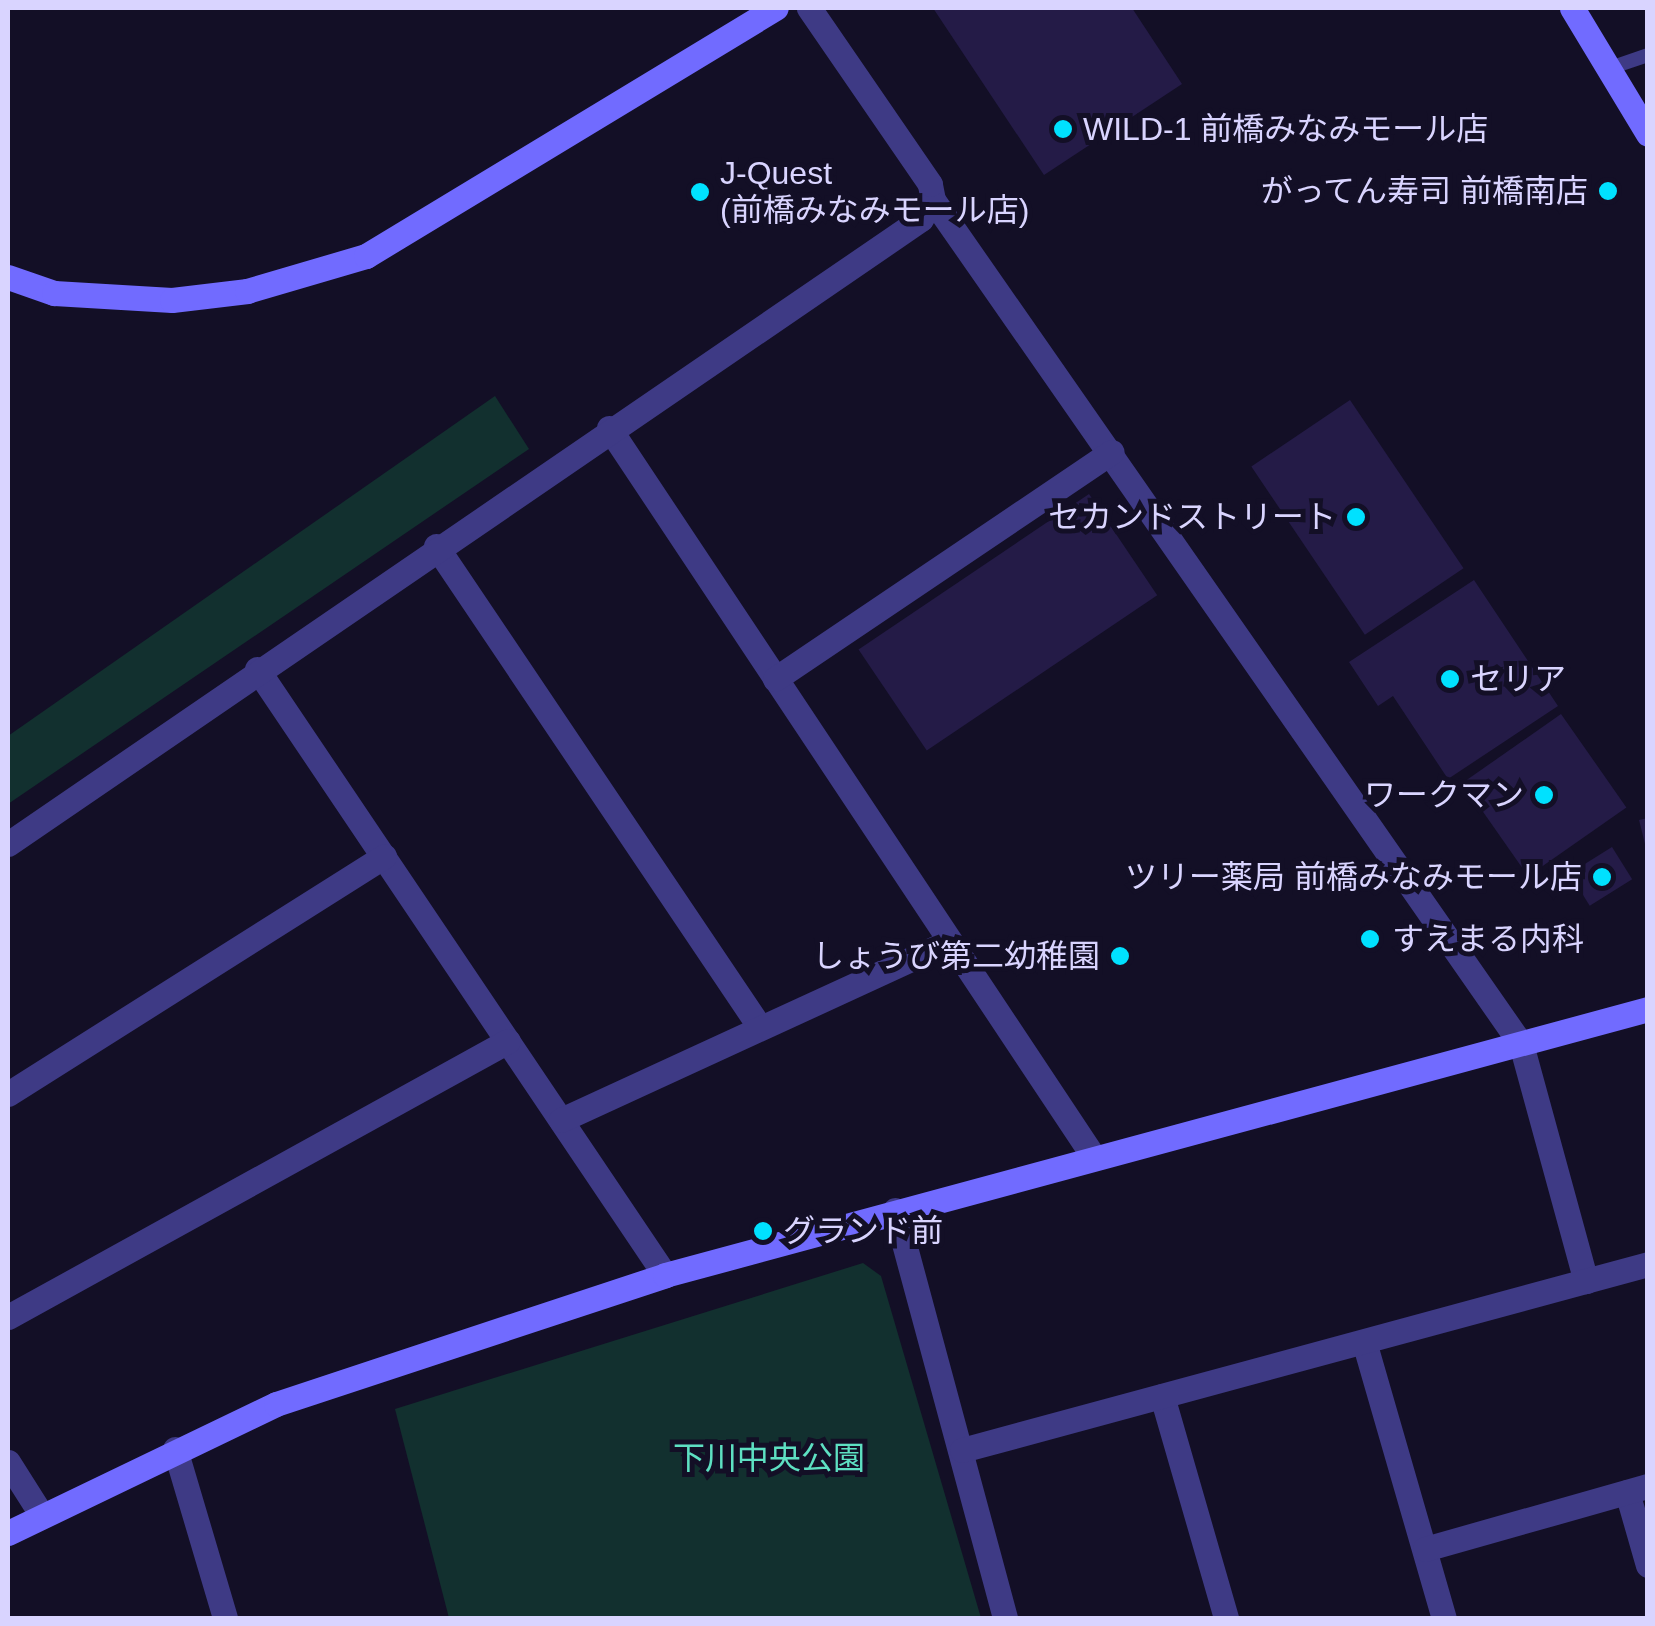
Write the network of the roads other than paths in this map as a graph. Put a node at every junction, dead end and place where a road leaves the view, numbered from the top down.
1 (776, 8) edge
2 (809, 8) edge
3 (1572, 8) edge
4 (1648, 56) edge
5 (1607, 69) junction
6 (1648, 134) edge
7 (933, 200) junction
8 (8, 277) edge
9 (609, 428) junction
10 (1112, 452) junction
11 (436, 546) junction
12 (257, 669) junction
13 (775, 679) junction
14 (8, 844) edge
15 (384, 856) junction
16 (948, 942) junction
17 (1648, 1009) edge
18 (759, 1026) junction
19 (508, 1040) junction
20 (1520, 1044) junction
21 (8, 1094) edge
22 (561, 1120) junction
23 (1090, 1153) junction
24 (895, 1210) junction
25 (1648, 1264) edge
26 (666, 1275) junction
27 (1586, 1281) junction
28 (8, 1317) edge
29 (1365, 1344) junction
30 (1162, 1396) junction
31 (175, 1450) junction
32 (962, 1450) junction
33 (8, 1462) edge
34 (1638, 1489) edge
35 (41, 1514) junction
36 (8, 1533) edge
37 (1425, 1549) junction
38 (1648, 1565) edge
39 (224, 1618) edge
40 (1005, 1618) edge
41 (1226, 1618) edge
42 (1444, 1618) edge

1 - 8 street
2 - 7 street
3 - 5 street
4 - 5 lane
5 - 6 street
7 - 9 street
7 - 10 street
9 - 11 street
9 - 13 street
10 - 13 street
10 - 20 street
11 - 12 street
11 - 18 street
12 - 14 street
12 - 15 street
13 - 16 street
15 - 19 street
15 - 21 street
16 - 18 street
16 - 23 street
17 - 20 street
18 - 22 street
19 - 22 street
19 - 28 street
20 - 23 street
20 - 27 street
22 - 26 street
23 - 24 street
24 - 26 street
24 - 32 street
25 - 27 street
26 - 31 street
27 - 29 street
29 - 30 street
29 - 37 street
30 - 32 street
30 - 41 street
31 - 35 street
31 - 39 street
32 - 40 street
33 - 35 street
34 - 37 street
34 - 38 street
35 - 36 street
37 - 42 street

